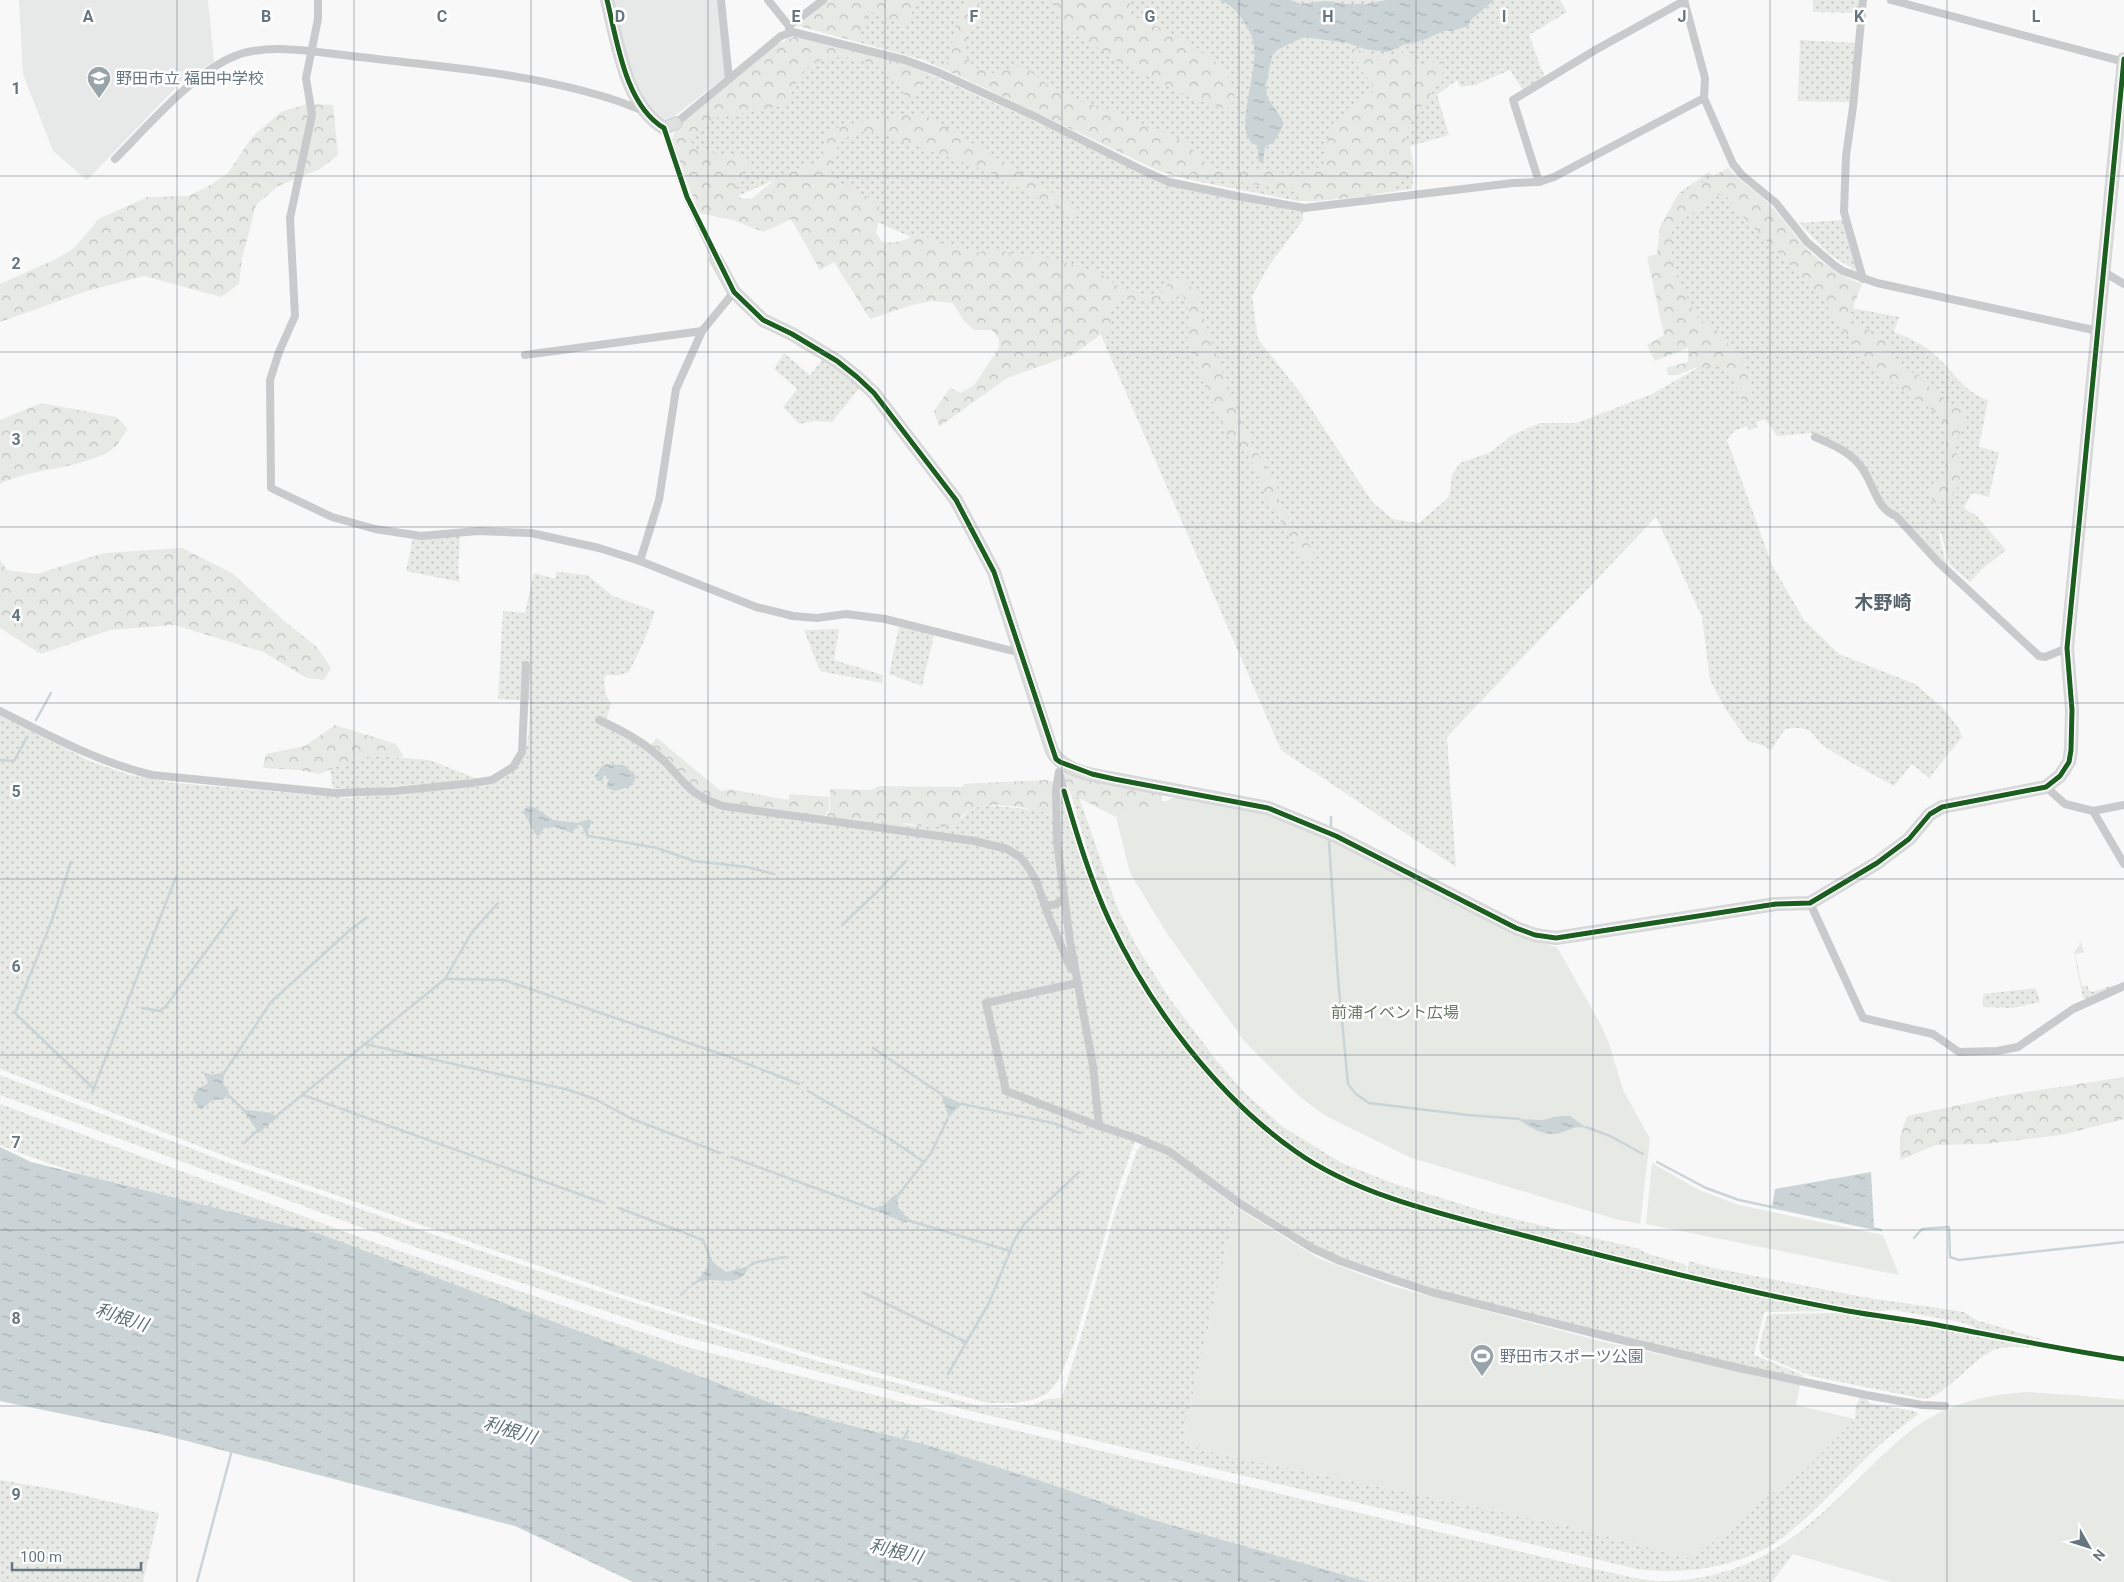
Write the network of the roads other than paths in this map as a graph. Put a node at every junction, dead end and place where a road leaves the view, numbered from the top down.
1 (318, 0) edge
2 (608, 0) edge
3 (721, 0) edge
4 (768, 0) edge
5 (823, 0) edge
6 (1684, 0) edge
7 (1863, 0) edge
8 (1891, 0) edge
9 (789, 30) junction
10 (313, 52) junction
11 (2124, 60) edge
12 (729, 79) junction
13 (1704, 98) junction
14 (645, 111) junction
15 (676, 123) joint
16 (664, 128) junction
17 (115, 158) dead end
18 (1539, 182) junction
19 (716, 259) joint
20 (2104, 272) junction
21 (1863, 279) junction
22 (2124, 284) edge
23 (734, 292) junction
24 (702, 330) junction
25 (2098, 331) junction
26 (525, 355) dead end
27 (1815, 437) dead end
28 (640, 561) junction
29 (2067, 648) junction
30 (1021, 653) junction
31 (526, 665) dead end
32 (0, 712) edge
33 (599, 720) dead end
34 (1059, 767) junction
35 (2046, 787) junction
36 (1064, 791) dead end
37 (2124, 805) edge
38 (2093, 811) junction
39 (2124, 864) edge
40 (1064, 898) junction
41 (1810, 903) junction
42 (1044, 904) junction
43 (1077, 983) junction
44 (2124, 986) edge
45 (1098, 1126) junction
46 (1945, 1406) dead end

1 - 10 street
2 - 14 street
3 - 12 street
4 - 9 street
5 - 9 street
6 - 13 street
6 - 18 street
7 - 21 street
8 - 11 street
9 - 12 street
9 - 18 street
10 - 14 street
10 - 17 street
10 - 28 street
11 - 20 street
12 - 15 street
13 - 18 street
13 - 21 street
14 - 16 street
15 - 16 street
16 - 19 street
19 - 23 street
20 - 22 street
20 - 25 street
21 - 25 street
23 - 24 street
23 - 30 street
24 - 26 street
24 - 28 street
25 - 29 street
27 - 29 street
28 - 30 street
29 - 35 street
30 - 34 street
31 - 32 street
33 - 42 street
34 - 36 street
34 - 40 street
34 - 41 street
35 - 38 street
35 - 41 street
37 - 38 street
38 - 39 street
40 - 42 street
40 - 43 street
41 - 44 street
42 - 43 street
43 - 45 street
43 - 45 street
45 - 46 street

